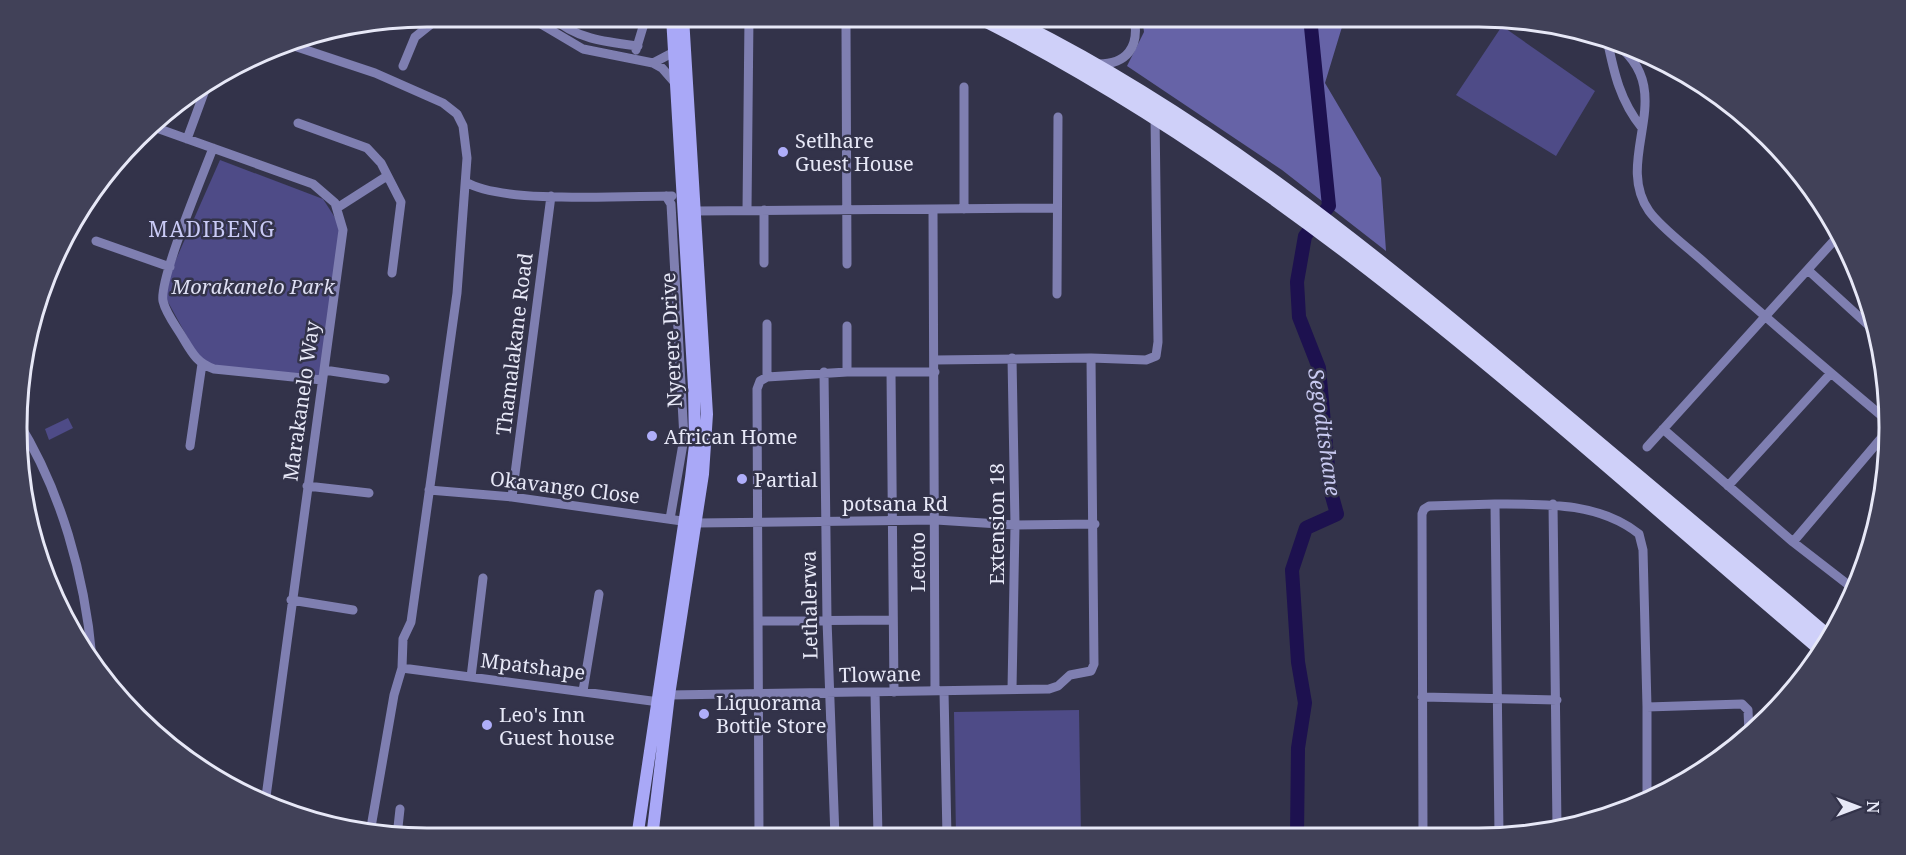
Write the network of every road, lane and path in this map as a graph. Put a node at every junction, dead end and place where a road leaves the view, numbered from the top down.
1 (427, 27) edge
2 (547, 27) edge
3 (564, 27) edge
4 (643, 27) edge
5 (673, 27) edge
6 (683, 27) edge
7 (749, 27) edge
8 (1000, 27) edge
9 (1023, 27) edge
10 (1134, 27) edge
11 (846, 28) dead end
12 (305, 46) edge
13 (638, 46) junction
14 (1610, 49) edge
15 (674, 52) junction
16 (1629, 56) edge
17 (632, 60) junction
18 (653, 63) junction
19 (1094, 64) junction
20 (403, 66) dead end
21 (676, 84) junction
22 (964, 87) dead end
23 (203, 96) edge
24 (1155, 116) junction
25 (1058, 117) dead end
26 (298, 123) dead end
27 (1642, 128) junction
28 (160, 129) edge
29 (187, 139) junction
30 (213, 148) junction
31 (387, 176) junction
32 (466, 182) junction
33 (551, 196) junction
34 (666, 196) junction
35 (683, 196) junction
36 (337, 208) junction
37 (1057, 208) junction
38 (964, 209) junction
39 (747, 210) junction
40 (764, 210) junction
41 (847, 210) junction
42 (933, 210) junction
43 (694, 211) junction
44 (1314, 217) junction
45 (96, 241) dead end
46 (1833, 242) edge
47 (1367, 259) junction
48 (764, 263) dead end
49 (847, 264) dead end
50 (170, 267) junction
51 (1809, 271) junction
52 (392, 273) dead end
53 (1057, 294) dead end
54 (1765, 317) junction
55 (1864, 321) edge
56 (767, 324) dead end
57 (847, 326) dead end
58 (1012, 358) junction
59 (1091, 358) junction
60 (935, 360) junction
61 (202, 364) junction
62 (324, 370) junction
63 (824, 372) junction
64 (847, 372) junction
65 (891, 372) junction
66 (935, 372) junction
67 (1831, 373) junction
68 (767, 377) junction
69 (385, 379) dead end
70 (322, 380) junction
71 (1878, 413) edge
72 (1663, 429) junction
73 (27, 440) edge
74 (1878, 441) edge
75 (190, 446) dead end
76 (1647, 447) dead end
77 (307, 486) junction
78 (1728, 486) junction
79 (429, 490) junction
80 (369, 493) dead end
81 (512, 497) junction
82 (1495, 504) junction
83 (1553, 504) junction
84 (670, 519) junction
85 (892, 520) junction
86 (936, 520) junction
87 (691, 522) junction
88 (825, 522) junction
89 (758, 523) junction
90 (1095, 524) junction
91 (1016, 525) junction
92 (1793, 542) junction
93 (483, 578) dead end
94 (1848, 584) edge
95 (599, 594) dead end
96 (291, 600) junction
97 (353, 610) dead end
98 (827, 620) junction
99 (892, 620) junction
100 (758, 621) junction
101 (1822, 632) edge
102 (90, 643) edge
103 (1815, 644) edge
104 (402, 668) junction
105 (471, 677) junction
106 (1012, 689) junction
107 (583, 690) junction
108 (940, 691) junction
109 (894, 692) junction
110 (829, 693) junction
111 (875, 693) junction
112 (757, 694) junction
113 (664, 698) junction
114 (1422, 698) junction
115 (1498, 700) junction
116 (1557, 700) junction
117 (1647, 706) junction
118 (1749, 724) edge
119 (1647, 791) edge
120 (266, 794) edge
121 (400, 809) dead end
122 (1557, 820) edge
123 (372, 824) edge
124 (398, 827) edge
125 (1498, 827) edge
126 (639, 828) edge
127 (653, 828) edge
128 (759, 828) edge
129 (835, 828) edge
130 (878, 828) edge
131 (947, 828) edge
132 (1423, 828) edge

1 - 20 street
2 - 17 street
3 - 13 street
4 - 13 street
5 - 15 main road, Nyerere Drive
6 - 43 main road, Nyerere Drive
7 - 39 street
8 - 24 main road
9 - 19 main road
10 - 19 street
11 - 41 street
12 - 32 street
13 - 17 street
14 - 27 street
15 - 18 street
15 - 21 main road, Nyerere Drive
16 - 27 street
17 - 18 street
18 - 21 street
19 - 44 main road
21 - 35 main road, Nyerere Drive
22 - 38 street
23 - 29 street
24 - 44 main road
24 - 59 street
25 - 37 street
26 - 31 street
27 - 54 street
28 - 29 street
29 - 30 street
30 - 36 street
30 - 50 street
31 - 36 street
31 - 52 street
32 - 33 street
32 - 79 street
33 - 34 street
33 - 81 street, Thamalakane Road
34 - 35 street
34 - 84 street
35 - 87 main road, Nyerere Drive
36 - 62 street, Marakanelo Way
37 - 38 street
37 - 53 street
38 - 42 street
39 - 40 street
39 - 43 street
40 - 41 street
40 - 48 street
41 - 42 street
41 - 49 street
42 - 60 street, Letoto
43 - 87 main road, Nyerere Drive
44 - 47 main road
45 - 50 street
46 - 51 street
47 - 101 main road
47 - 103 main road
50 - 61 street
51 - 54 street
51 - 55 street
54 - 67 street
54 - 72 street
56 - 68 street
57 - 64 street
58 - 59 street
58 - 60 street
58 - 91 street, Extension 18
59 - 90 street
60 - 66 street, Letoto
61 - 70 street
61 - 75 street
62 - 69 street
62 - 70 street, Marakanelo Way
63 - 64 street
63 - 68 street
63 - 88 street, Lethalerwa
64 - 65 street
65 - 66 street
65 - 85 street
66 - 86 street, Letoto
67 - 71 street
67 - 78 street
68 - 89 street
70 - 77 street, Marakanelo Way
72 - 76 street
72 - 78 street
73 - 102 street
74 - 92 street
77 - 80 street
77 - 96 street, Marakanelo Way
78 - 92 street
79 - 81 street, Okavango Close
79 - 104 street
81 - 84 street, Okavango Close
82 - 83 street
82 - 114 street
82 - 115 street
83 - 116 street
83 - 117 street
84 - 87 street, Okavango Close
85 - 86 street, potsana Rd
85 - 88 street, potsana Rd
85 - 99 street
86 - 91 street, potsana Rd
86 - 108 street, Letoto
87 - 89 street, potsana Rd
87 - 113 main road, Nyerere Drive
88 - 89 street, potsana Rd
88 - 98 street, Lethalerwa
89 - 100 street
90 - 91 street, potsana Rd
90 - 106 street, Tlowane
91 - 106 street, Extension 18
92 - 94 street
93 - 105 street
95 - 107 street
96 - 97 street
96 - 120 street, Marakanelo Way
98 - 99 street
98 - 100 street
98 - 110 street, Lethalerwa
99 - 109 street
100 - 112 street
104 - 105 street, Mpatshape
104 - 123 street
105 - 107 street, Mpatshape
106 - 108 street, Tlowane
107 - 113 street, Mpatshape
108 - 109 street, Tlowane
108 - 131 street, Letoto
109 - 111 street, Tlowane
110 - 111 street, Tlowane
110 - 112 street, Tlowane
110 - 129 street, Lethalerwa
111 - 130 street
112 - 113 street, Tlowane
112 - 128 street
113 - 126 main road, Nyerere Drive
113 - 127 main road, Nyerere Drive
114 - 115 street
114 - 132 street
115 - 116 street
115 - 125 street
116 - 122 street
117 - 118 street
117 - 119 street
121 - 124 street

